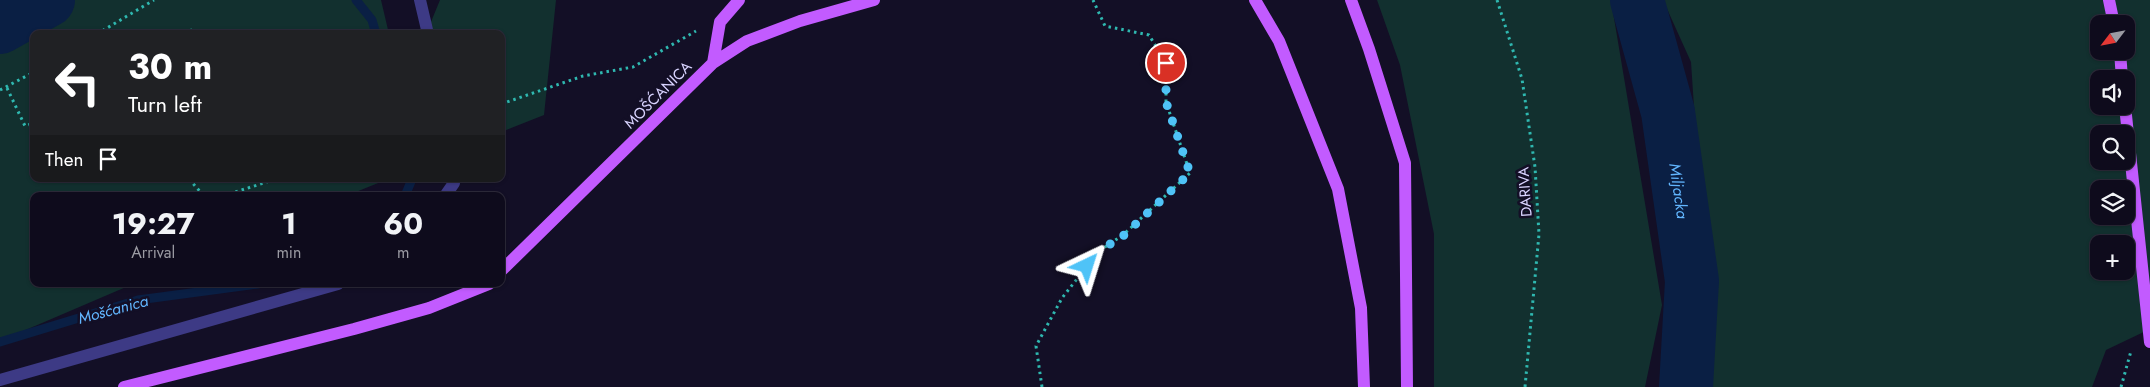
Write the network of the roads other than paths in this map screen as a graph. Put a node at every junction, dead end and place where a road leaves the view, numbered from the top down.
1 (420, 0) edge
2 (739, 0) edge
3 (874, 0) edge
4 (1255, 0) edge
5 (1351, 0) edge
6 (2109, 0) edge
7 (2112, 15) edge
8 (427, 30) edge
9 (713, 63) junction
10 (2126, 115) edge
11 (505, 268) edge
12 (328, 287) edge
13 (482, 287) edge
14 (2150, 342) edge
15 (0, 380) edge
16 (124, 387) edge
17 (1364, 387) edge
18 (1407, 387) edge

1 - 8 lane
2 - 9 main road
3 - 9 main road, MOŠĆANICA
4 - 17 main road
5 - 18 main road
6 - 7 main road
9 - 11 main road, MOŠĆANICA
10 - 14 main road
12 - 15 lane
13 - 16 main road

